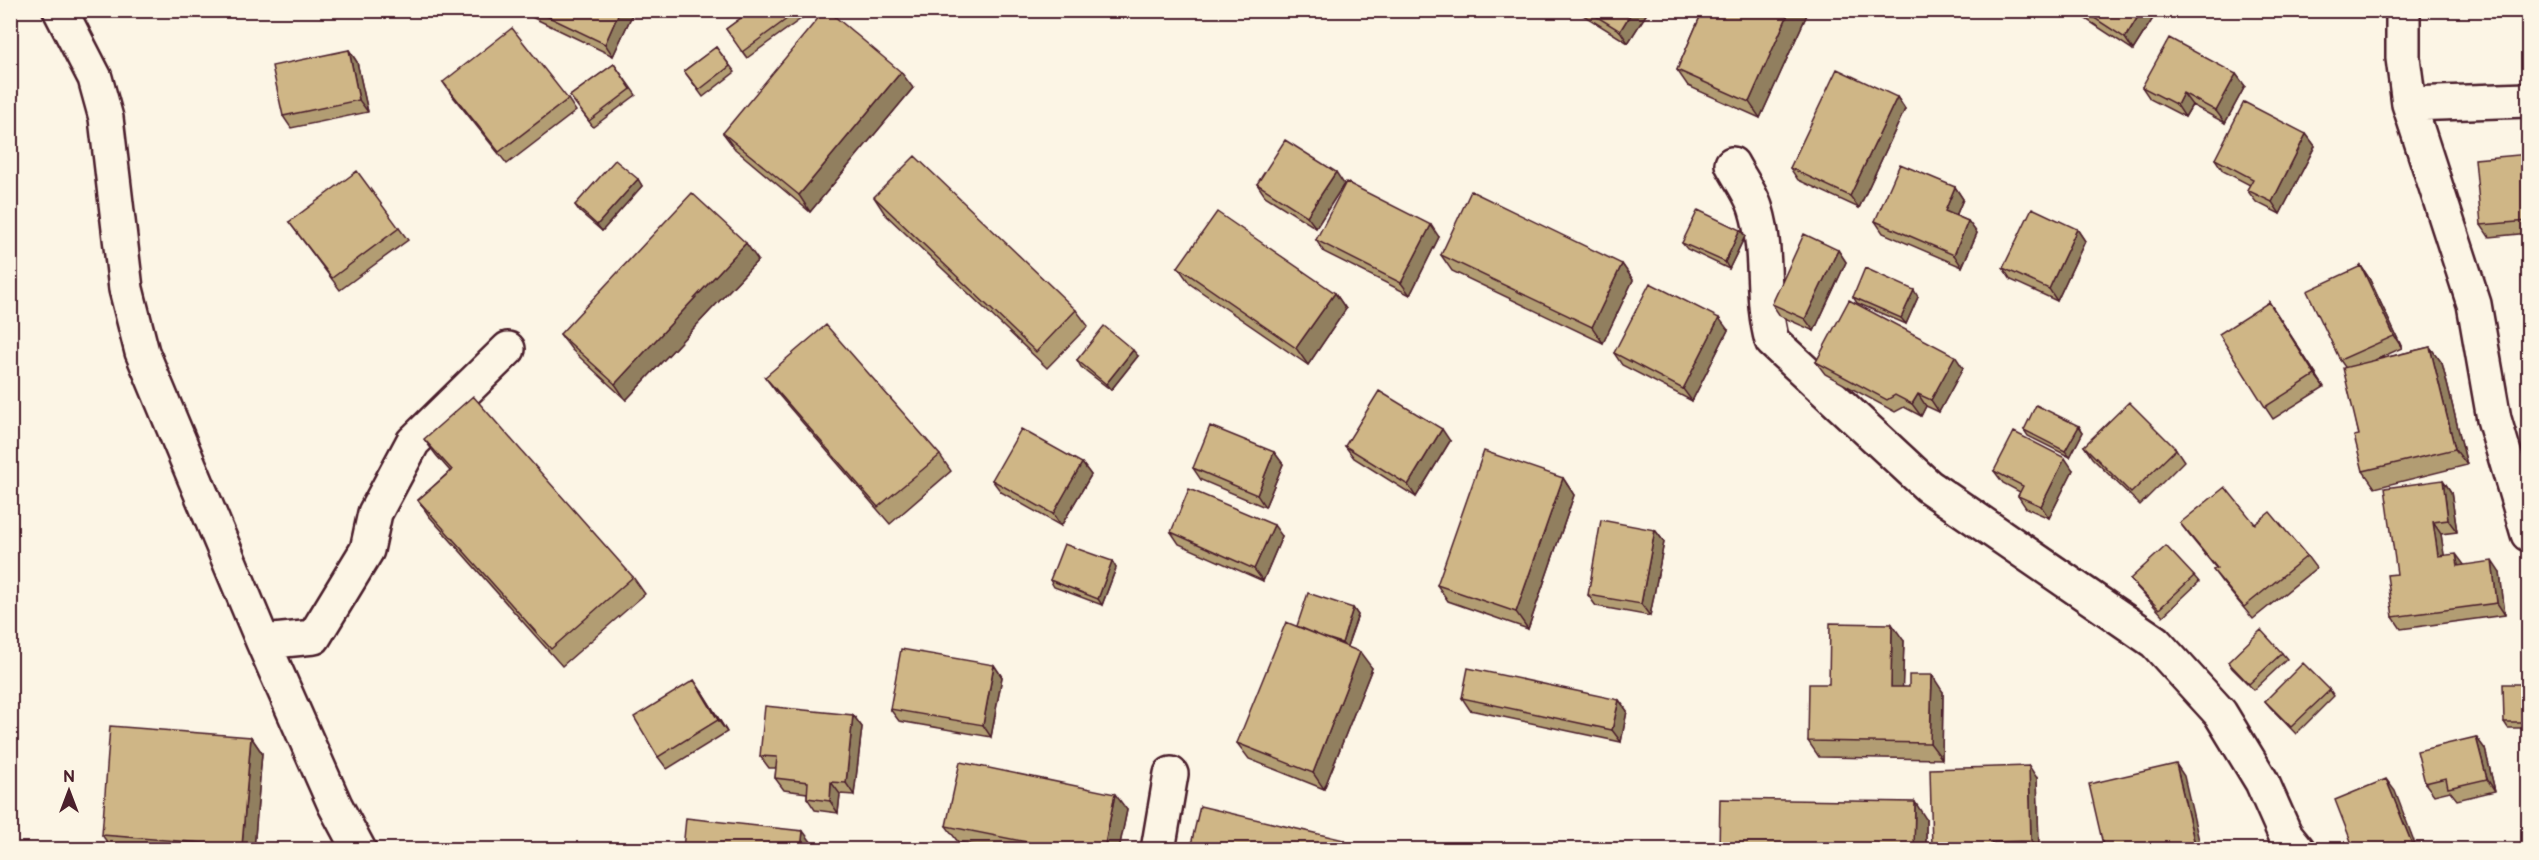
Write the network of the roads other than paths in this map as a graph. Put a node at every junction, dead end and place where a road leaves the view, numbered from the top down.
1 (60, 10) edge
2 (2403, 10) edge
3 (2529, 100) edge
4 (2409, 104) junction
5 (1732, 164) dead end
6 (508, 349) dead end
7 (2529, 534) edge
8 (263, 642) junction
9 (1171, 774) dead end
10 (359, 849) edge
11 (1158, 849) edge
12 (2298, 849) edge

1 - 8 street
2 - 4 street
3 - 4 street
4 - 7 street
5 - 12 street
6 - 8 street
8 - 10 street
9 - 11 street

